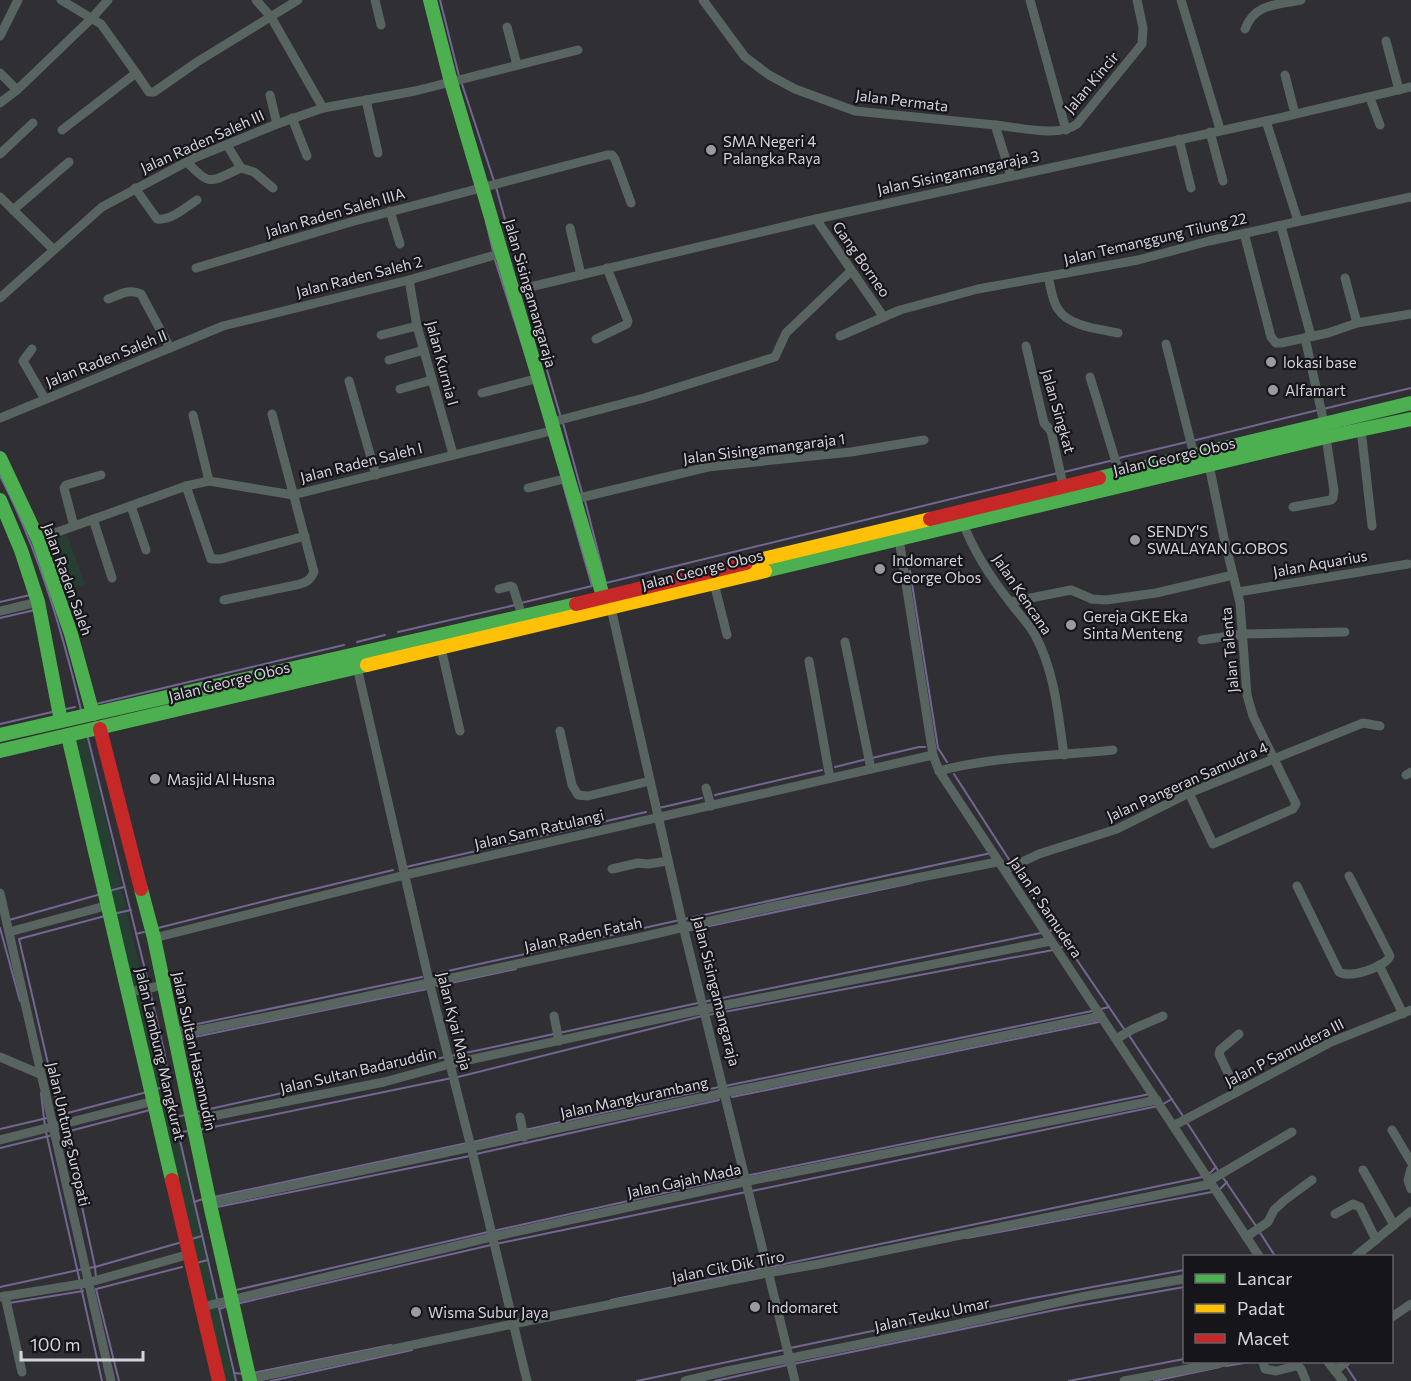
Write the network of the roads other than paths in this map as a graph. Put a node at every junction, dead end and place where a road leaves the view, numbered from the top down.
1 (18, 0) edge
2 (61, 0) edge
3 (108, 0) edge
4 (256, 0) edge
5 (298, 0) edge
6 (375, 0) edge
7 (429, 0) edge
8 (703, 0) edge
9 (1030, 0) edge
10 (1137, 0) edge
11 (1181, 0) edge
12 (1300, 0) edge
13 (271, 16) junction
14 (92, 18) junction
15 (381, 25) dead end
16 (507, 27) dead end
17 (1245, 29) dead end
18 (0, 36) edge
19 (1386, 41) dead end
20 (578, 50) dead end
21 (517, 65) junction
22 (0, 73) edge
23 (136, 73) junction
24 (1285, 75) dead end
25 (451, 82) junction
26 (1411, 87) edge
27 (17, 90) junction
28 (1399, 90) junction
29 (270, 95) dead end
30 (1370, 98) junction
31 (366, 100) junction
32 (0, 103) edge
33 (323, 108) junction
34 (1295, 114) junction
35 (292, 118) junction
36 (1266, 121) junction
37 (33, 123) dead end
38 (277, 124) junction
39 (995, 125) junction
40 (1380, 125) dead end
41 (1220, 129) junction
42 (62, 130) dead end
43 (1066, 130) junction
44 (1210, 132) junction
45 (1179, 139) junction
46 (228, 145) junction
47 (378, 153) dead end
48 (0, 154) edge
49 (307, 156) dead end
50 (69, 162) dead end
51 (187, 162) junction
52 (241, 168) junction
53 (1011, 176) junction
54 (1223, 181) dead end
55 (483, 186) junction
56 (135, 188) junction
57 (273, 188) dead end
58 (1191, 188) dead end
59 (0, 196) edge
60 (1411, 197) edge
61 (197, 200) dead end
62 (631, 203) dead end
63 (13, 210) junction
64 (390, 211) junction
65 (816, 219) junction
66 (1298, 221) junction
67 (1281, 226) junction
68 (570, 228) dead end
69 (1244, 233) junction
70 (400, 244) dead end
71 (53, 249) junction
72 (502, 254) junction
73 (196, 268) dead end
74 (607, 268) junction
75 (851, 270) junction
76 (581, 275) junction
77 (1048, 277) junction
78 (1345, 278) dead end
79 (409, 280) junction
80 (513, 291) junction
81 (0, 298) edge
82 (108, 299) dead end
83 (1411, 314) edge
84 (883, 316) junction
85 (1357, 323) junction
86 (223, 326) joint
87 (417, 326) junction
88 (1119, 333) dead end
89 (381, 335) dead end
90 (840, 336) dead end
91 (1308, 337) junction
92 (596, 339) dead end
93 (1166, 344) dead end
94 (1026, 346) dead end
95 (170, 348) junction
96 (32, 350) dead end
97 (424, 350) junction
98 (389, 360) dead end
99 (1090, 377) dead end
100 (539, 378) junction
101 (432, 380) junction
102 (349, 381) dead end
103 (400, 389) dead end
104 (482, 393) dead end
105 (45, 399) junction
106 (1411, 403) edge
107 (272, 414) dead end
108 (193, 415) dead end
109 (0, 418) edge
110 (1342, 419) junction
111 (1411, 419) edge
112 (554, 426) junction
113 (1361, 429) junction
114 (1325, 430) junction
115 (1346, 433) junction
116 (924, 440) dead end
117 (453, 454) junction
118 (1194, 455) junction
119 (0, 458) edge
120 (1209, 465) junction
121 (1119, 472) junction
122 (101, 475) dead end
123 (376, 475) junction
124 (568, 478) junction
125 (209, 481) junction
126 (1063, 485) junction
127 (186, 486) junction
128 (528, 488) dead end
129 (293, 495) junction
130 (575, 499) junction
131 (0, 500) edge
132 (131, 506) junction
133 (1293, 507) dead end
134 (93, 519) junction
135 (963, 523) junction
136 (74, 526) junction
137 (1372, 526) dead end
138 (304, 536) junction
139 (38, 539) junction
140 (899, 539) junction
141 (146, 550) dead end
142 (771, 562) junction
143 (1410, 563) edge
144 (1233, 575) junction
145 (1411, 576) edge
146 (112, 578) dead end
147 (714, 583) junction
148 (499, 589) dead end
149 (1238, 592) junction
150 (36, 596) junction
151 (603, 596) junction
152 (224, 600) dead end
153 (1010, 602) junction
154 (611, 609) junction
155 (0, 611) edge
156 (530, 619) junction
157 (1345, 632) dead end
158 (727, 634) dead end
159 (1243, 634) junction
160 (1202, 640) dead end
161 (845, 642) dead end
162 (441, 648) junction
163 (809, 661) dead end
164 (357, 667) junction
165 (197, 691) junction
166 (200, 705) junction
167 (91, 708) junction
168 (61, 721) junction
169 (1380, 726) dead end
170 (100, 729) junction
171 (460, 731) dead end
172 (560, 731) dead end
173 (0, 735) edge
174 (68, 736) junction
175 (1113, 750) dead end
176 (0, 751) edge
177 (933, 755) junction
178 (1064, 755) junction
179 (869, 759) junction
180 (1274, 759) junction
181 (939, 771) junction
182 (830, 778) junction
183 (650, 781) junction
184 (706, 788) dead end
185 (1189, 793) junction
186 (711, 806) junction
187 (658, 817) junction
188 (668, 861) junction
189 (998, 861) junction
190 (612, 869) dead end
191 (1005, 870) junction
192 (405, 875) junction
193 (1349, 876) dead end
194 (1297, 886) dead end
195 (0, 893) edge
196 (109, 905) junction
197 (683, 926) junction
198 (9, 932) junction
199 (154, 938) junction
200 (1051, 941) junction
201 (1379, 965) junction
202 (429, 981) junction
203 (157, 986) junction
204 (134, 991) junction
205 (705, 1009) junction
206 (1407, 1012) edge
207 (554, 1016) dead end
208 (1101, 1016) junction
209 (1162, 1016) dead end
210 (1239, 1034) dead end
211 (174, 1035) junction
212 (1116, 1039) junction
213 (559, 1041) junction
214 (0, 1057) edge
215 (450, 1064) junction
216 (40, 1074) junction
217 (1237, 1092) junction
218 (724, 1093) junction
219 (1157, 1100) junction
220 (154, 1101) junction
221 (520, 1117) dead end
222 (192, 1120) junction
223 (1173, 1126) junction
224 (52, 1127) junction
225 (1392, 1130) dead end
226 (1292, 1132) dead end
227 (524, 1137) junction
228 (0, 1140) edge
229 (471, 1148) junction
230 (1411, 1162) edge
231 (1411, 1169) edge
232 (1363, 1170) dead end
233 (1312, 1180) dead end
234 (744, 1182) junction
235 (1210, 1182) junction
236 (1411, 1189) edge
237 (210, 1203) junction
238 (1411, 1211) edge
239 (1335, 1214) dead end
240 (1394, 1225) junction
241 (492, 1237) junction
242 (1246, 1237) junction
243 (1376, 1240) junction
244 (190, 1254) junction
245 (1258, 1255) edge
246 (1358, 1255) edge
247 (767, 1273) junction
248 (1183, 1279) edge
249 (87, 1283) junction
250 (3, 1297) edge
251 (217, 1303) junction
252 (1411, 1304) edge
253 (1393, 1316) edge
254 (513, 1324) junction
255 (789, 1359) junction
256 (1263, 1363) edge
257 (1201, 1364) edge
258 (1295, 1364) edge
259 (1341, 1366) edge
260 (22, 1372) dead end
261 (250, 1380) edge
262 (111, 1381) edge
263 (219, 1381) edge
264 (527, 1381) edge
265 (685, 1381) edge
266 (795, 1381) edge
267 (1124, 1381) edge
268 (1306, 1381) edge
269 (1342, 1381) edge

1 - 18 street
2 - 14 street
3 - 14 street
4 - 13 street
5 - 13 street
6 - 15 street
7 - 25 main road, Jalan Sisingamangaraja
8 - 39 street, Jalan Permata
9 - 43 street
10 - 43 street, Jalan Kincir
11 - 41 street
12 - 17 street
13 - 23 street
13 - 33 street
14 - 23 street
14 - 27 street
16 - 21 street
19 - 28 street
20 - 21 street, Jalan Raden Saleh III
21 - 25 street, Jalan Raden Saleh III
22 - 27 street
23 - 42 street
24 - 34 street
25 - 31 street, Jalan Raden Saleh III
25 - 55 main road, Jalan Sisingamangaraja
26 - 28 street, Jalan Sisingamangaraja 3
27 - 32 street
28 - 30 street, Jalan Sisingamangaraja 3
29 - 38 street
30 - 34 street, Jalan Sisingamangaraja 3
30 - 40 street
31 - 33 street, Jalan Raden Saleh III
31 - 47 street
33 - 35 street, Jalan Raden Saleh III
34 - 36 street, Jalan Sisingamangaraja 3
35 - 38 street, Jalan Raden Saleh III
35 - 49 street
36 - 41 street, Jalan Sisingamangaraja 3
36 - 66 street
37 - 48 street
38 - 46 street, Jalan Raden Saleh III
39 - 43 street, Jalan Kincir
39 - 53 street
41 - 44 street, Jalan Sisingamangaraja 3
44 - 45 street, Jalan Sisingamangaraja 3
44 - 54 street
45 - 53 street, Jalan Sisingamangaraja 3
45 - 58 street
46 - 51 street, Jalan Raden Saleh III
46 - 52 street
50 - 63 street
51 - 52 street
51 - 56 street, Jalan Raden Saleh III
52 - 57 street
53 - 65 street, Jalan Sisingamangaraja 3
55 - 62 street, Jalan Raden Saleh IIIA
55 - 64 street, Jalan Raden Saleh IIIA
55 - 72 main road, Jalan Sisingamangaraja
56 - 61 street
56 - 71 street, Jalan Raden Saleh III
59 - 63 street
60 - 66 street, Jalan Temanggung Tilung 22
63 - 71 street
64 - 70 street
64 - 73 street, Jalan Raden Saleh IIIA
65 - 74 street, Jalan Sisingamangaraja 3
65 - 75 street, Gang Borneo
66 - 67 street, Jalan Temanggung Tilung 22
67 - 69 street, Jalan Temanggung Tilung 22
67 - 91 street
68 - 76 street
69 - 77 street, Jalan Temanggung Tilung 22
69 - 91 street
71 - 81 street, Jalan Raden Saleh III
72 - 79 street, Jalan Raden Saleh 2
72 - 80 main road, Jalan Sisingamangaraja
74 - 76 street, Jalan Sisingamangaraja 3
74 - 92 street
75 - 84 street, Gang Borneo
75 - 112 street
76 - 80 street, Jalan Sisingamangaraja 3
77 - 84 street, Jalan Temanggung Tilung 22
77 - 88 street
78 - 85 street
79 - 86 street, Jalan Raden Saleh 2
79 - 87 street, Jalan Kurnia I
80 - 100 main road, Jalan Sisingamangaraja
82 - 95 street
83 - 85 street
84 - 90 street, Jalan Temanggung Tilung 22
85 - 91 street
86 - 95 street, Jalan Raden Saleh II
87 - 89 street
87 - 97 street, Jalan Kurnia I
91 - 114 street
93 - 118 street
94 - 126 street, Jalan Singkat
95 - 105 street, Jalan Raden Saleh II
96 - 105 street
97 - 98 street
97 - 101 street, Jalan Kurnia I
99 - 121 street
100 - 104 street
100 - 112 main road, Jalan Sisingamangaraja
101 - 103 street
101 - 117 street, Jalan Kurnia I
102 - 123 street
105 - 109 street, Jalan Raden Saleh II
106 - 110 main road, Jalan George Obos
107 - 129 street
108 - 125 street
110 - 114 main road, Jalan George Obos
110 - 115 main road
111 - 113 main road, Jalan George Obos
112 - 117 street, Jalan Raden Saleh I
112 - 124 main road, Jalan Sisingamangaraja
113 - 115 main road, Jalan George Obos
113 - 137 street
114 - 115 main road, Jalan George Obos
114 - 118 main road, Jalan George Obos
114 - 120 main road, Jalan George Obos
114 - 133 street
116 - 130 street, Jalan Sisingamangaraja 1
117 - 123 street, Jalan Raden Saleh I
118 - 121 main road, Jalan George Obos
119 - 139 main road, Jalan Raden Saleh
120 - 135 main road, Jalan George Obos
120 - 144 street, Jalan Talenta
121 - 126 main road, Jalan George Obos
122 - 136 street
123 - 129 street, Jalan Raden Saleh I
124 - 128 street
124 - 130 main road, Jalan Sisingamangaraja
125 - 127 street, Jalan Raden Saleh I
125 - 129 street, Jalan Raden Saleh I
126 - 142 main road, Jalan George Obos
127 - 132 street, Jalan Raden Saleh I
127 - 138 street
129 - 138 street
130 - 151 main road, Jalan Sisingamangaraja
131 - 150 main road
132 - 134 street, Jalan Raden Saleh I
132 - 141 street
134 - 136 street, Jalan Raden Saleh I
134 - 146 street
135 - 140 main road, Jalan George Obos
135 - 153 street, Jalan Kencana
136 - 139 street, Jalan Raden Saleh I
138 - 152 street
139 - 167 main road, Jalan Raden Saleh
140 - 142 main road, Jalan George Obos
140 - 177 street, Jalan P. Samudera
142 - 147 main road, Jalan George Obos
142 - 151 main road, Jalan George Obos
143 - 145 street
143 - 149 street, Jalan Aquarius
144 - 149 street, Jalan Talenta
144 - 153 street
147 - 154 main road, Jalan George Obos
147 - 158 street
148 - 156 street
149 - 159 street, Jalan Talenta
150 - 155 street
150 - 168 main road
151 - 156 main road, Jalan George Obos
153 - 178 street, Jalan Kencana
154 - 156 main road, Jalan George Obos
154 - 183 street, Jalan Sisingamangaraja
156 - 162 main road, Jalan George Obos
156 - 165 main road, Jalan George Obos
157 - 159 street
159 - 160 street
159 - 180 street, Jalan Talenta
161 - 179 street
162 - 164 main road, Jalan George Obos
162 - 171 street
163 - 182 street
164 - 166 main road, Jalan George Obos
164 - 192 street, Jalan Kyai Maja
165 - 166 main road
165 - 167 main road, Jalan George Obos
166 - 170 main road, Jalan George Obos
167 - 168 main road, Jalan George Obos
168 - 173 main road
169 - 180 street, Jalan Pangeran Samudra 4
170 - 174 main road, Jalan George Obos
170 - 199 main road, Jalan Sultan Hasannudin
172 - 183 street
174 - 176 main road, Jalan George Obos
174 - 196 main road, Jalan Lambung Mangkurat
175 - 178 street
177 - 179 street, Jalan Sam Ratulangi
177 - 181 street, Jalan P. Samudera
178 - 181 street
179 - 182 street, Jalan Sam Ratulangi
180 - 185 street, Jalan Pangeran Samudra 4
180 - 185 street, Jalan Talenta
181 - 189 street, Jalan P. Samudera
182 - 186 street, Jalan Sam Ratulangi
183 - 187 street, Jalan Sisingamangaraja
184 - 186 street
185 - 191 street, Jalan Pangeran Samudra 4
186 - 187 street, Jalan Sam Ratulangi
187 - 188 street, Jalan Sisingamangaraja
187 - 192 street, Jalan Sam Ratulangi
188 - 190 street
188 - 197 street, Jalan Sisingamangaraja
189 - 191 street, Jalan P. Samudera
189 - 197 street, Jalan Raden Fatah
191 - 200 street, Jalan P. Samudera
192 - 199 street, Jalan Sam Ratulangi
192 - 202 street, Jalan Kyai Maja
193 - 201 street
194 - 201 street
195 - 198 street
196 - 198 street
196 - 204 main road, Jalan Lambung Mangkurat
197 - 202 street, Jalan Raden Fatah
197 - 205 street, Jalan Sisingamangaraja
198 - 216 street, Jalan Untung Suropati
199 - 203 main road, Jalan Sultan Hasannudin
200 - 205 street, Jalan Sultan Badaruddin
200 - 208 street, Jalan P. Samudera
201 - 206 street
202 - 211 street, Jalan Raden Fatah
202 - 215 street, Jalan Kyai Maja
203 - 204 street
203 - 211 main road, Jalan Sultan Hasannudin
204 - 220 main road, Jalan Lambung Mangkurat
205 - 213 street, Jalan Sultan Badaruddin
205 - 218 street, Jalan Sisingamangaraja
206 - 217 street, Jalan P Samudera III
207 - 213 street
208 - 212 street, Jalan P. Samudera
208 - 218 street, Jalan Mangkurambang
209 - 212 street
210 - 217 street
211 - 222 main road, Jalan Sultan Hasannudin
212 - 219 street, Jalan P. Samudera
213 - 215 street, Jalan Sultan Badaruddin
214 - 216 street
215 - 222 street, Jalan Sultan Badaruddin
215 - 229 street, Jalan Kyai Maja
216 - 224 street, Jalan Untung Suropati
217 - 223 street, Jalan P Samudera III
218 - 227 street, Jalan Mangkurambang
218 - 234 street, Jalan Sisingamangaraja
219 - 223 street, Jalan P. Samudera
219 - 234 street, Jalan Gajah Mada
220 - 224 street
220 - 244 main road, Jalan Lambung Mangkurat
221 - 227 street
222 - 237 main road, Jalan Sultan Hasannudin
223 - 235 street, Jalan P. Samudera
224 - 228 street
224 - 249 street, Jalan Untung Suropati
225 - 230 street
226 - 235 street, Jalan Cik Dik Tiro
227 - 229 street, Jalan Mangkurambang
229 - 237 street, Jalan Mangkurambang
229 - 241 street, Jalan Kyai Maja
231 - 236 street
232 - 240 street
233 - 242 street
234 - 241 street, Jalan Gajah Mada
234 - 247 street, Jalan Sisingamangaraja
235 - 242 street, Jalan P. Samudera
235 - 247 street, Jalan Cik Dik Tiro
237 - 251 main road, Jalan Sultan Hasannudin
238 - 240 street
239 - 243 street
240 - 243 street
241 - 251 street, Jalan Gajah Mada
241 - 254 street, Jalan Kyai Maja
242 - 245 street, Jalan P. Samudera
243 - 246 street
244 - 249 street
244 - 251 main road, Jalan Lambung Mangkurat
247 - 254 street, Jalan Cik Dik Tiro
247 - 255 street, Jalan Sisingamangaraja
248 - 255 street, Jalan Teuku Umar
249 - 250 street
249 - 262 street, Jalan Untung Suropati
250 - 260 street
251 - 261 main road, Jalan Sultan Hasannudin
251 - 263 main road, Jalan Lambung Mangkurat
252 - 253 street
254 - 261 street, Jalan Cik Dik Tiro
254 - 264 street, Jalan Kyai Maja
255 - 265 street, Jalan Teuku Umar
255 - 266 street, Jalan Sisingamangaraja
256 - 258 street
257 - 267 street
258 - 268 street
259 - 269 street

